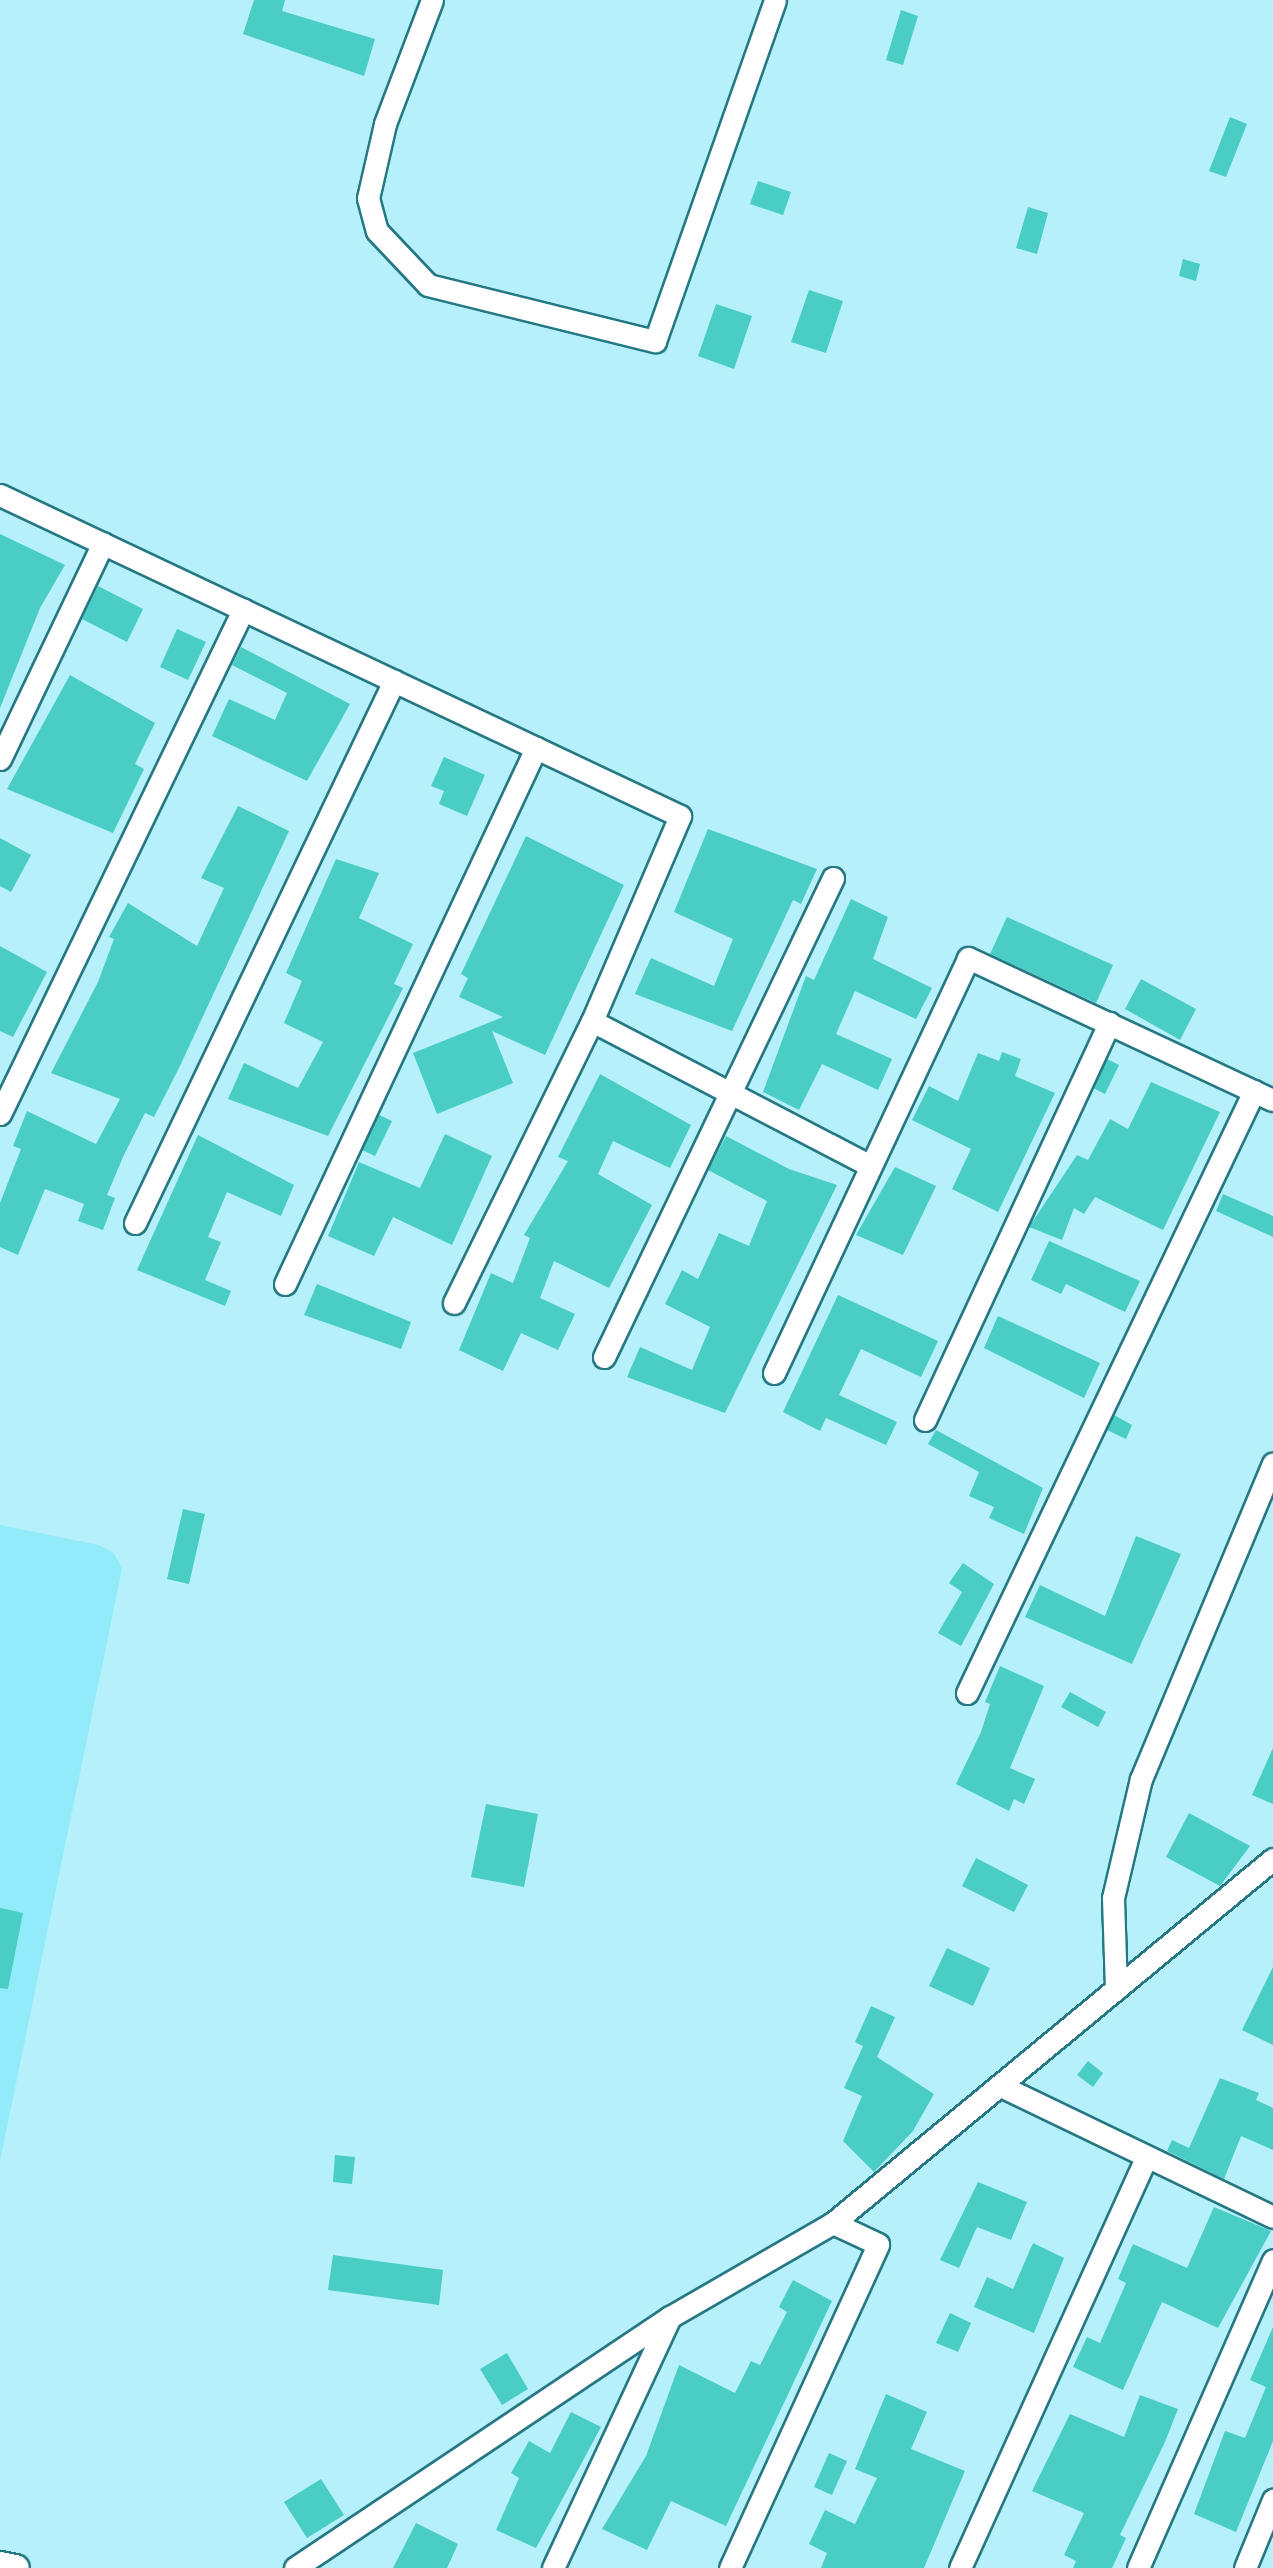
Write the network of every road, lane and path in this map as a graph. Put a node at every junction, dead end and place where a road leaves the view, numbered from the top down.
1 (432, 0) edge
2 (775, 0) edge
3 (0, 495) edge
4 (103, 544) junction
5 (243, 610) junction
6 (394, 681) junction
7 (536, 748) junction
8 (0, 759) edge
9 (833, 878) dead end
10 (592, 1021) junction
11 (1109, 1023) junction
12 (730, 1093) junction
13 (1264, 1096) edge
14 (0, 1114) edge
15 (871, 1166) junction
16 (135, 1223) dead end
17 (285, 1284) dead end
18 (454, 1303) dead end
19 (604, 1357) dead end
20 (774, 1373) dead end
21 (925, 1420) dead end
22 (1273, 1463) edge
23 (967, 1693) dead end
24 (1273, 1859) edge
25 (1116, 1989) junction
26 (1001, 2086) junction
27 (1146, 2158) junction
28 (1273, 2217) edge
29 (833, 2222) junction
30 (1273, 2260) edge
31 (670, 2317) junction
32 (1273, 2500) edge
33 (0, 2565) edge
34 (16, 2568) edge
35 (295, 2568) edge
36 (553, 2568) edge
37 (730, 2568) edge
38 (960, 2568) edge
39 (1138, 2568) edge
40 (1245, 2568) edge

1 - 2 street
3 - 4 street
4 - 5 street
4 - 8 street
5 - 6 street
5 - 14 street
6 - 7 street
6 - 16 street
7 - 10 street
7 - 17 street
9 - 12 street
10 - 12 street
10 - 18 street
11 - 13 street
11 - 15 street
11 - 21 street
12 - 15 street
12 - 19 street
13 - 23 street
15 - 20 street
22 - 25 street
24 - 25 street
25 - 26 street
26 - 27 street
26 - 29 street
27 - 28 street
27 - 38 street
29 - 31 street
29 - 37 street
30 - 39 street
31 - 35 street
31 - 36 street
32 - 40 street
33 - 34 street

